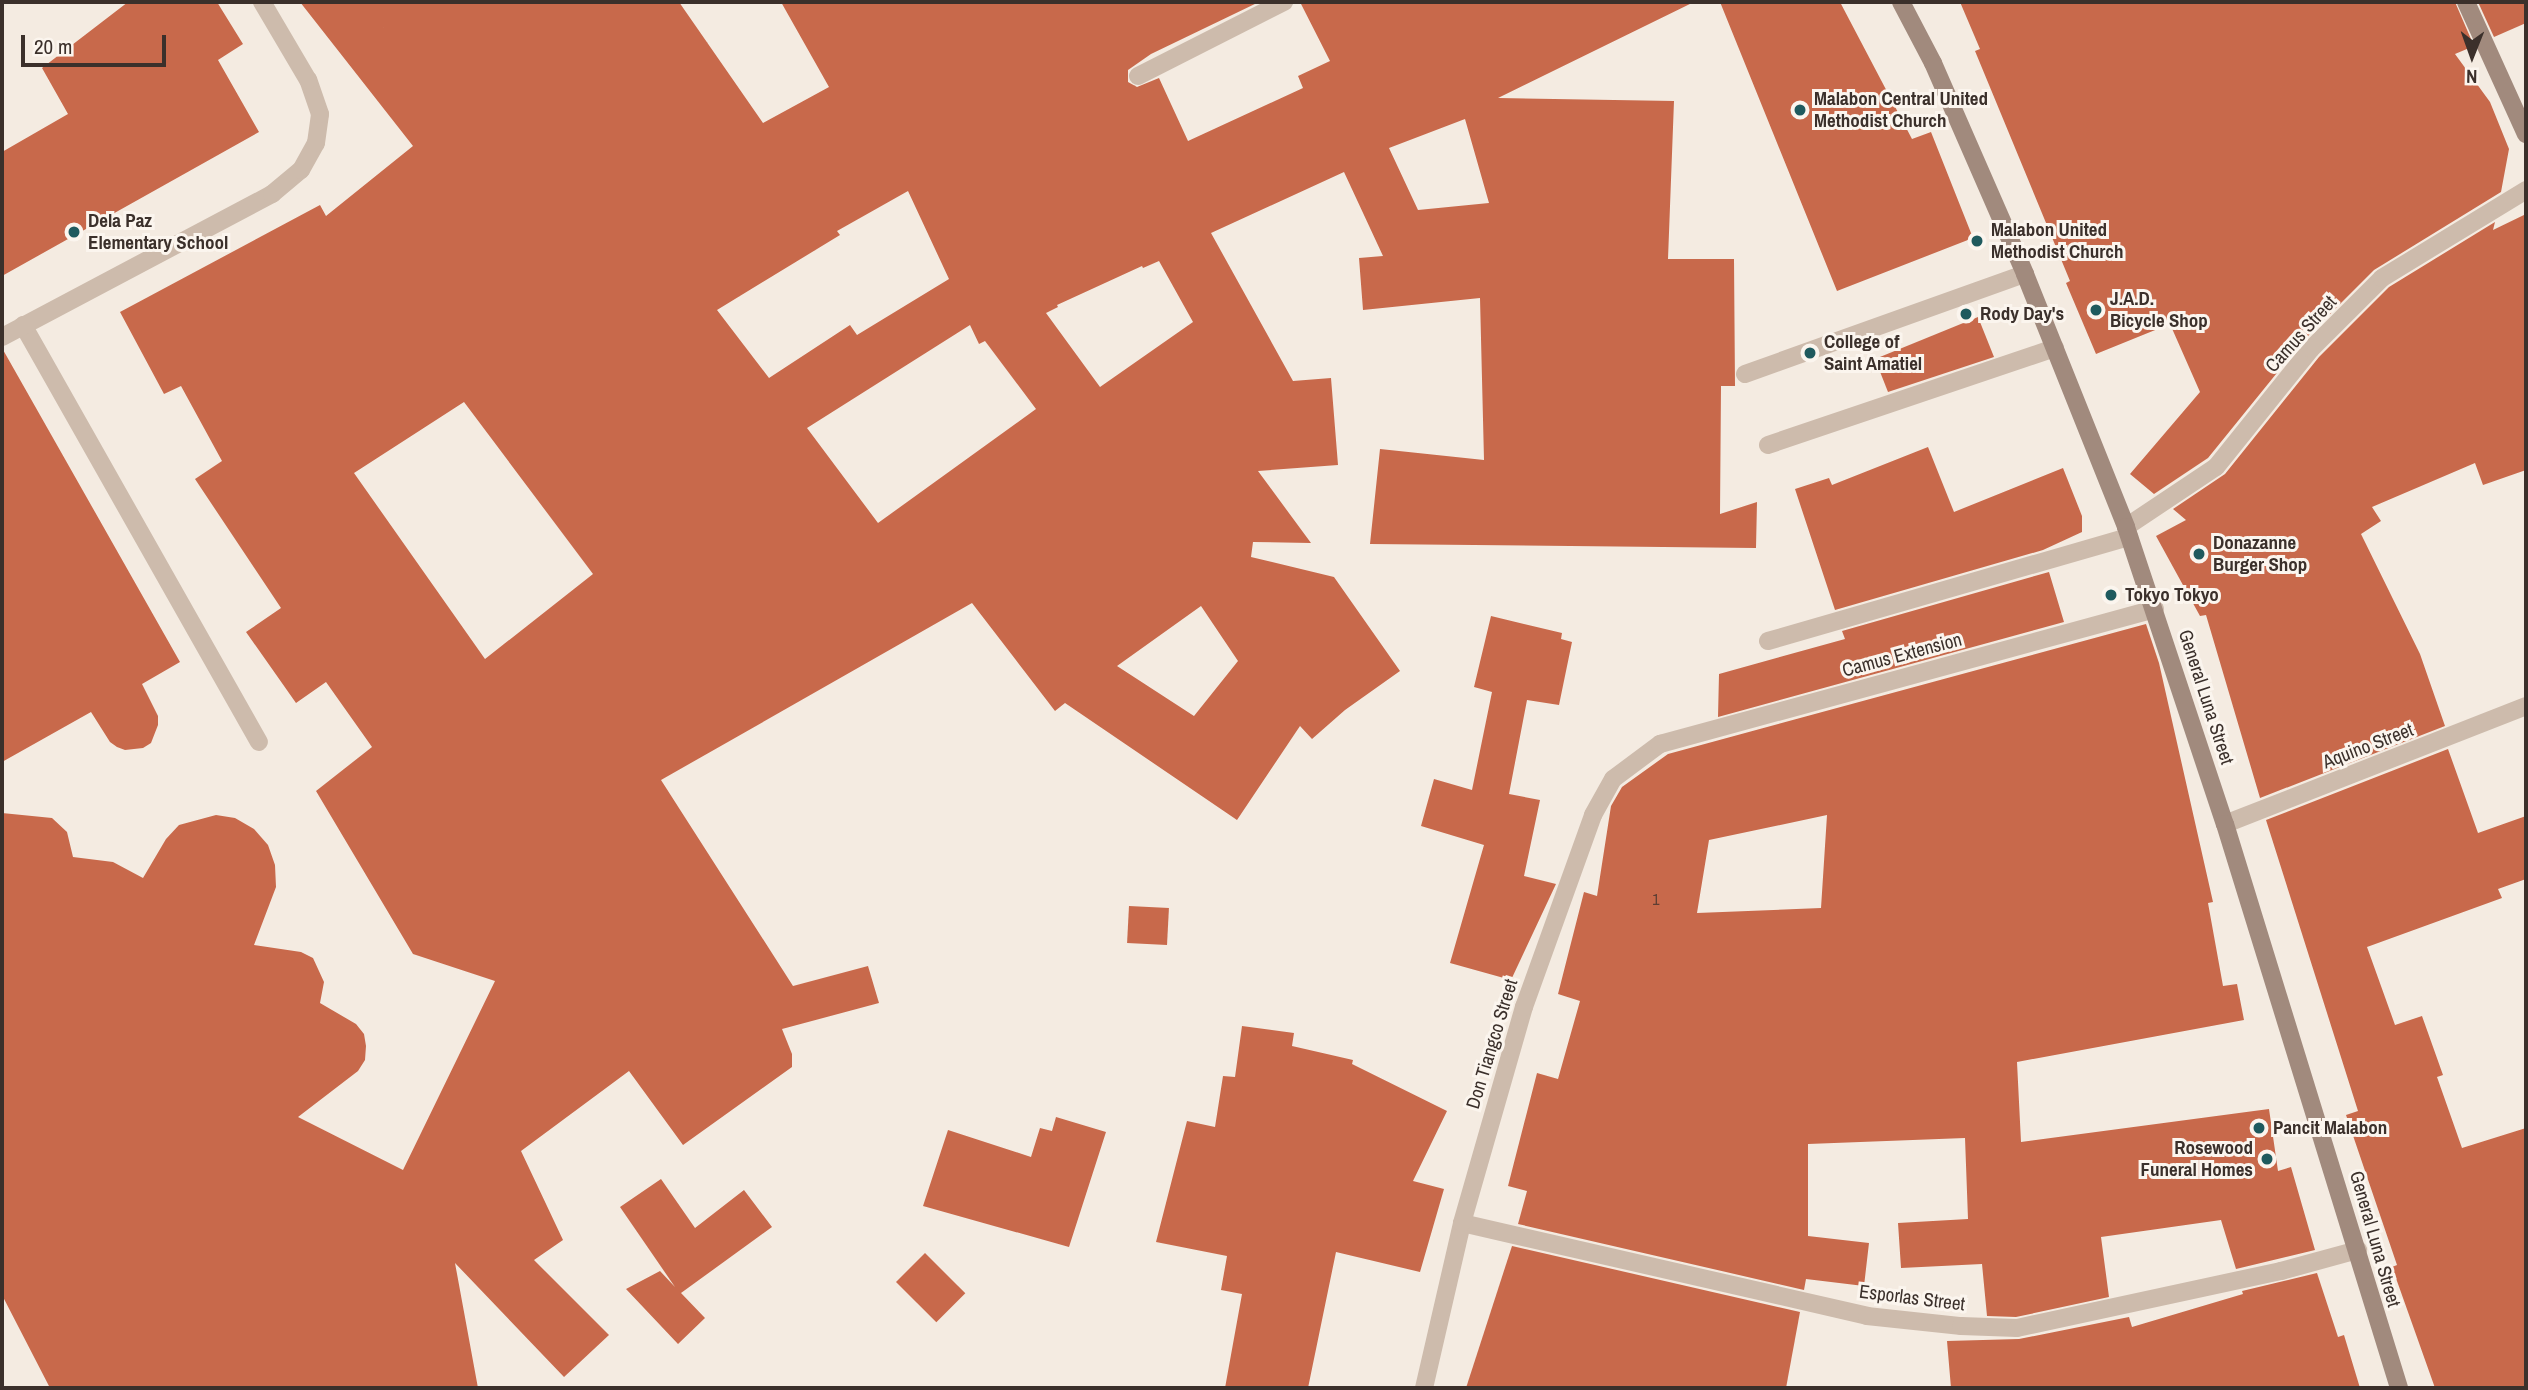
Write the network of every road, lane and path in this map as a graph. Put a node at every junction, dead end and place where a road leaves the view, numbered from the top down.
1 (262, 2) edge
2 (1284, 2) edge
3 (1901, 2) edge
4 (2466, 2) edge
5 (1138, 76) dead end
6 (2526, 134) edge
7 (2526, 190) edge
8 (2025, 274) junction
9 (23, 326) junction
10 (2, 337) edge
11 (2055, 348) junction
12 (1745, 374) dead end
13 (1768, 445) dead end
14 (2127, 532) junction
15 (2155, 609) junction
16 (1768, 641) dead end
17 (2526, 706) edge
18 (259, 742) dead end
19 (1660, 744) joint
20 (2225, 824) junction
21 (1462, 1223) junction
22 (2358, 1250) junction
23 (1424, 1388) edge
24 (2399, 1388) edge

1 - 9 street
2 - 5 street
3 - 8 main road, General Luna Street
4 - 6 main road
7 - 14 street, Camus Street
8 - 11 main road, General Luna Street
8 - 12 street
9 - 10 street
9 - 18 street
11 - 13 street
11 - 14 main road, General Luna Street
14 - 15 main road, General Luna Street
14 - 16 street, Camus Street
15 - 19 street, Camus Extension
15 - 20 main road, General Luna Street
17 - 20 street, Aquino Street
19 - 21 street, Don Tiangco Street
20 - 22 main road, General Luna Street
21 - 22 street, Esporlas Street
21 - 23 street, Don Tiangco Street
22 - 24 main road, General Luna Street

